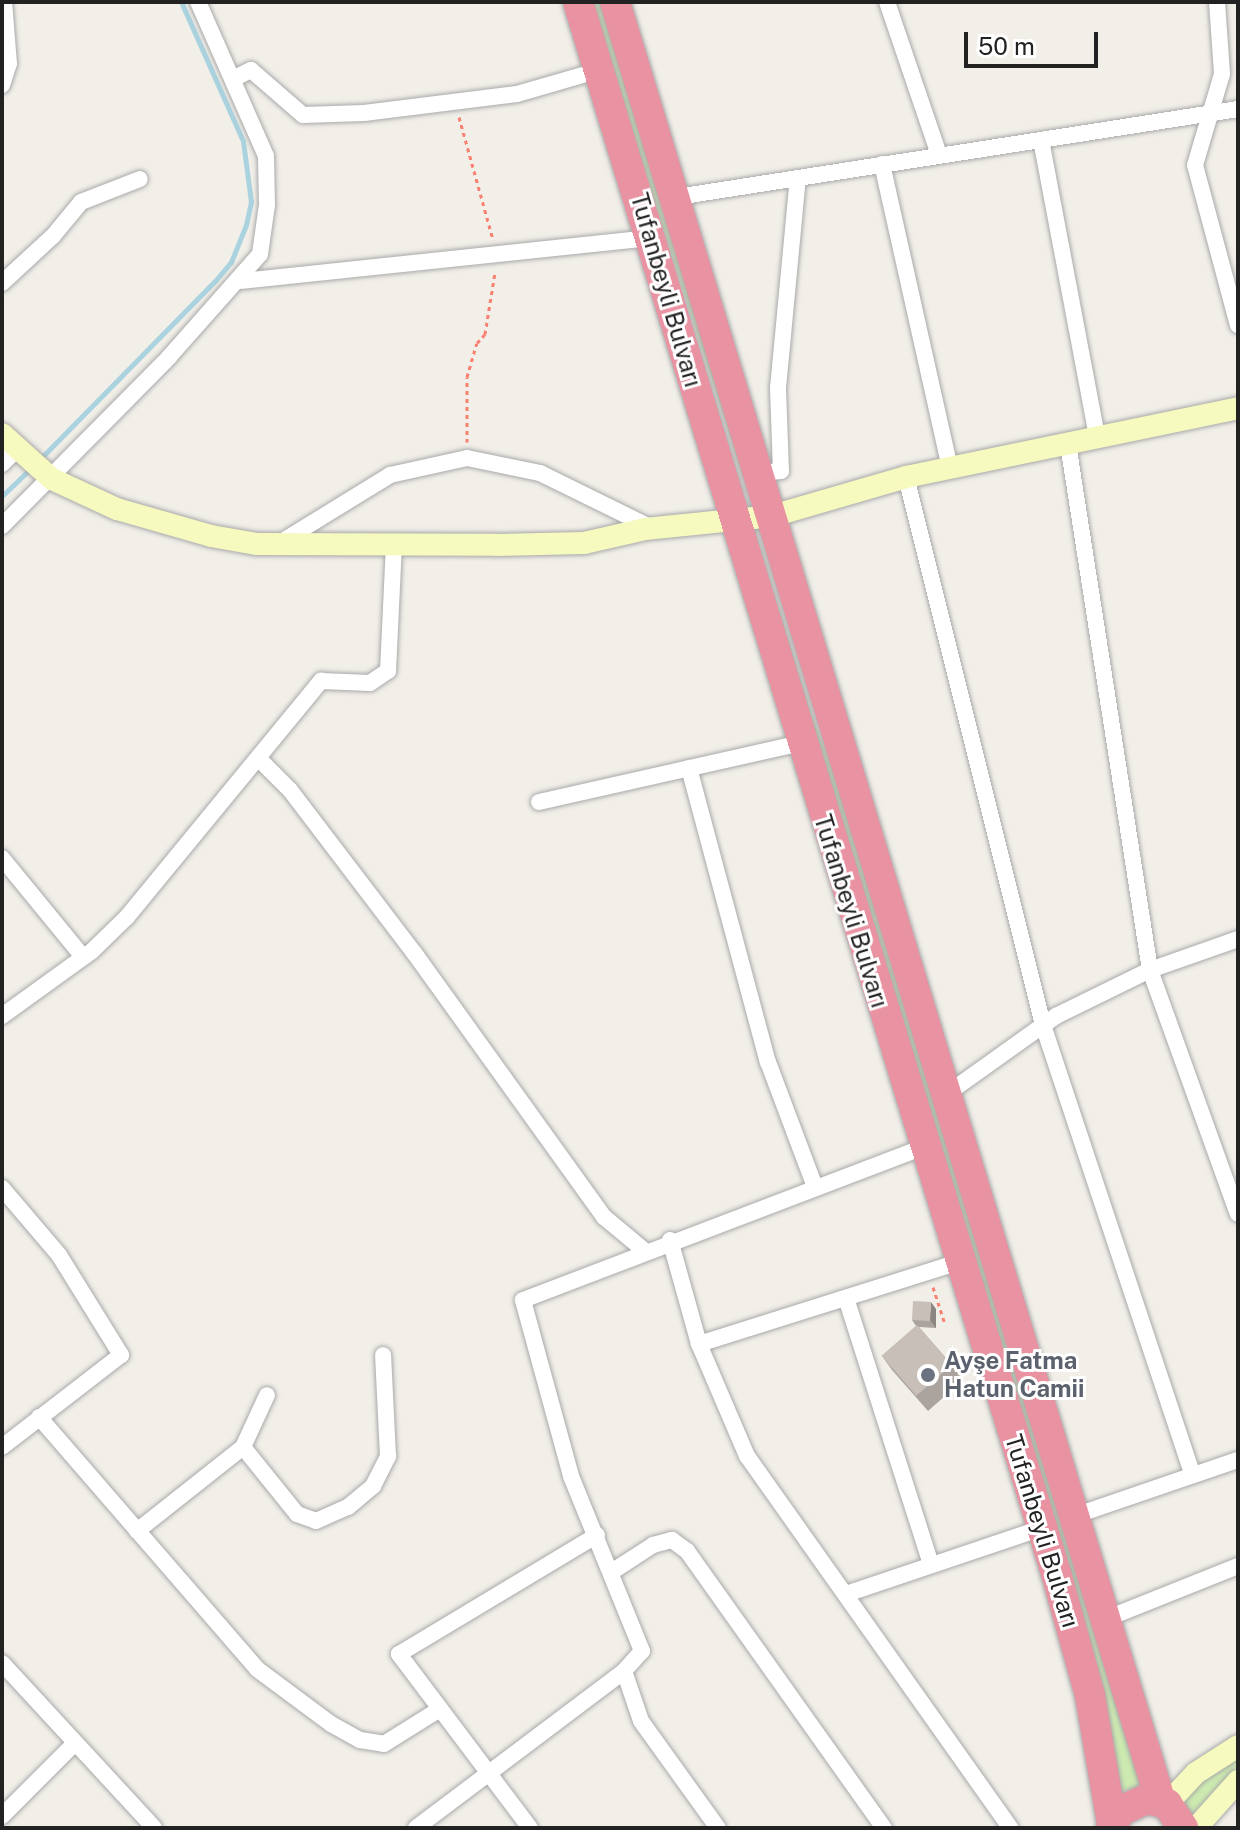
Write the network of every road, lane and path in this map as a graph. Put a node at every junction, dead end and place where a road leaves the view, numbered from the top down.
1 (4, 2) edge
2 (198, 2) edge
3 (578, 2) edge
4 (615, 2) edge
5 (887, 2) edge
6 (1217, 2) edge
7 (600, 70) junction
8 (233, 79) junction
9 (2, 85) edge
10 (459, 101) junction
11 (1238, 109) edge
12 (1213, 110) junction
13 (1041, 140) junction
14 (939, 155) junction
15 (882, 164) junction
16 (798, 178) junction
17 (140, 179) dead end
18 (677, 197) junction
19 (652, 238) junction
20 (494, 253) junction
21 (241, 281) junction
22 (2, 283) edge
23 (1238, 325) edge
24 (1238, 408) edge
25 (1097, 437) junction
26 (11, 440) edge
27 (1068, 444) junction
28 (467, 458) junction
29 (2, 464) edge
30 (950, 469) junction
31 (759, 473) junction
32 (50, 476) junction
33 (906, 477) junction
34 (772, 516) junction
35 (733, 519) junction
36 (2, 526) edge
37 (652, 528) junction
38 (278, 544) junction
39 (394, 546) junction
40 (800, 743) junction
41 (258, 758) junction
42 (689, 768) junction
43 (539, 802) dead end
44 (2, 858) edge
45 (1238, 939) edge
46 (83, 957) junction
47 (1150, 970) junction
48 (2, 1016) edge
49 (1043, 1025) junction
50 (948, 1093) junction
51 (923, 1147) junction
52 (815, 1187) junction
53 (2, 1188) edge
54 (1238, 1214) edge
55 (670, 1240) junction
56 (645, 1251) junction
57 (959, 1262) junction
58 (928, 1272) junction
59 (846, 1298) junction
60 (945, 1324) dead end
61 (699, 1344) junction
62 (383, 1355) dead end
63 (267, 1395) dead end
64 (39, 1417) junction
65 (2, 1447) edge
66 (243, 1447) junction
67 (1238, 1460) edge
68 (1193, 1475) junction
69 (1077, 1515) junction
70 (1042, 1528) junction
71 (137, 1531) junction
72 (597, 1535) junction
73 (931, 1565) junction
74 (1238, 1566) edge
75 (613, 1571) junction
76 (846, 1594) junction
77 (1108, 1618) junction
78 (2, 1663) edge
79 (624, 1671) junction
80 (440, 1709) junction
81 (75, 1743) junction
82 (1238, 1746) edge
83 (487, 1772) junction
84 (1238, 1781) edge
85 (1170, 1811) edge
86 (2, 1816) edge
87 (1112, 1826) edge
88 (154, 1828) edge
89 (416, 1828) edge
90 (530, 1828) edge
91 (718, 1828) edge
92 (884, 1828) edge
93 (1010, 1828) edge
94 (1196, 1828) edge

1 - 9 street
2 - 8 street
3 - 7 highway, Tufanbeyli Bulvarı
4 - 18 highway, Tufanbeyli Bulvarı
5 - 14 street
6 - 12 street
7 - 10 street
7 - 19 highway, Tufanbeyli Bulvarı
8 - 10 street
8 - 21 street
10 - 20 path
11 - 12 street
12 - 13 street
12 - 23 street
13 - 14 street
13 - 25 street
14 - 15 street
15 - 16 street
15 - 30 street
16 - 18 street
16 - 31 street
17 - 22 street
18 - 31 highway, Tufanbeyli Bulvarı
19 - 20 street
19 - 35 highway, Tufanbeyli Bulvarı
20 - 21 street
20 - 28 path
21 - 32 street
24 - 25 street
25 - 27 street
26 - 29 street
26 - 32 street
27 - 30 street
27 - 47 street
28 - 37 street
28 - 38 street
30 - 33 street
31 - 34 highway, Tufanbeyli Bulvarı
32 - 36 street
32 - 38 street
33 - 34 street
33 - 49 street
34 - 35 street
34 - 50 highway, Tufanbeyli Bulvarı
35 - 37 street
35 - 40 highway, Tufanbeyli Bulvarı
37 - 39 street
38 - 39 street
39 - 41 street
40 - 42 street
40 - 51 highway, Tufanbeyli Bulvarı
41 - 46 street
41 - 56 street
42 - 43 street
42 - 52 street
44 - 46 street
45 - 47 street
46 - 48 street
47 - 49 street
47 - 54 street
49 - 50 street
49 - 68 street
50 - 69 highway, Tufanbeyli Bulvarı
51 - 52 street
51 - 57 highway, Tufanbeyli Bulvarı
52 - 55 street
53 - 64 street
55 - 56 street
55 - 61 street
56 - 72 street
57 - 58 street
57 - 70 highway, Tufanbeyli Bulvarı
58 - 59 street
58 - 60 path
59 - 61 street
59 - 73 street
61 - 76 street
62 - 66 street
63 - 66 street
64 - 65 street
64 - 71 street
66 - 71 street
67 - 68 street
68 - 69 street
69 - 77 highway, Tufanbeyli Bulvarı
70 - 73 street
70 - 87 highway, Tufanbeyli Bulvarı
71 - 80 street
72 - 75 street
72 - 80 street
73 - 76 street
74 - 77 street
75 - 79 street
75 - 92 street
76 - 93 street
77 - 85 highway, Tufanbeyli Bulvarı
78 - 81 street
79 - 83 street
79 - 91 street
80 - 83 street
81 - 86 street
81 - 88 street
82 - 85 street
83 - 89 street
83 - 90 street
84 - 94 street
85 - 87 highway, Tufanbeyli Bulvarı

